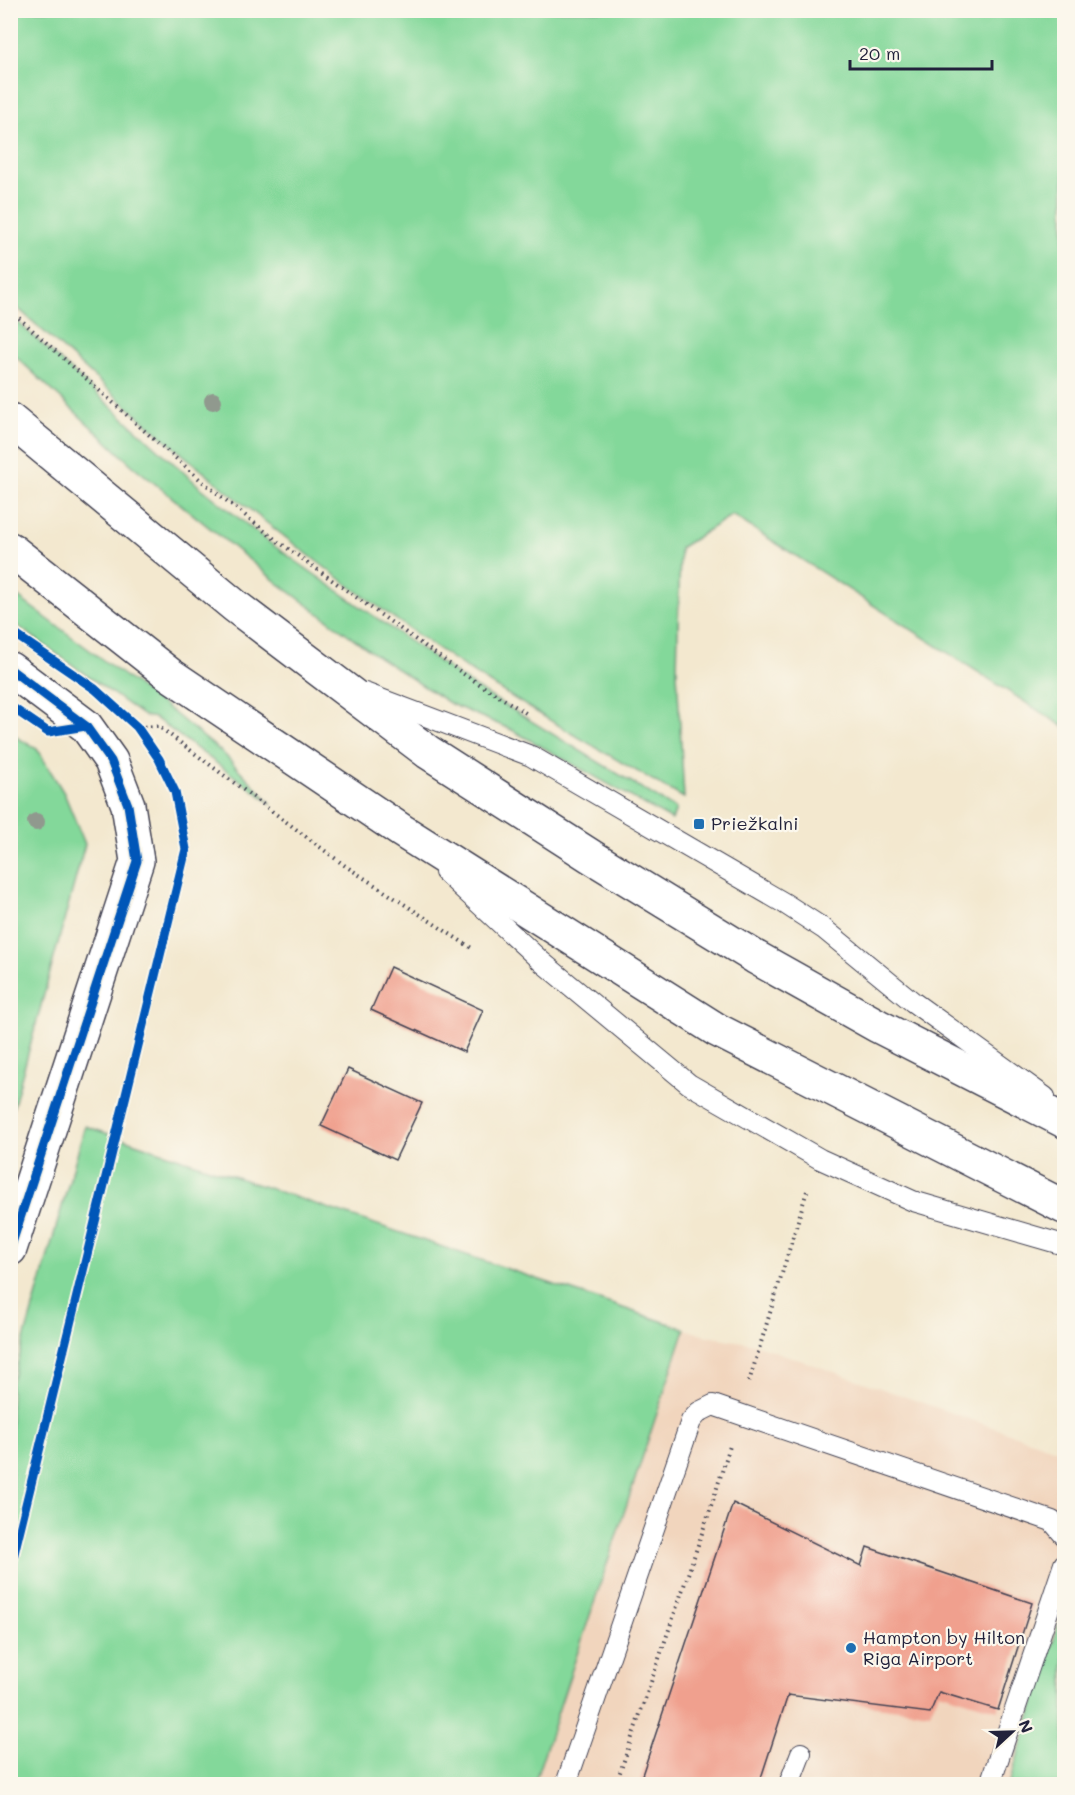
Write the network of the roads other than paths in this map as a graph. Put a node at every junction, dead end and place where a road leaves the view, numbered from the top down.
1 (10, 420) edge
2 (10, 549) edge
3 (10, 669) edge
4 (335, 682) junction
5 (402, 831) junction
6 (1065, 1111) edge
7 (1065, 1121) edge
8 (1065, 1207) edge
9 (1065, 1245) edge
10 (10, 1249) edge
11 (1065, 1535) edge
12 (1065, 1564) edge
13 (801, 1753) dead end
14 (566, 1785) edge
15 (789, 1785) edge
16 (990, 1785) edge

1 - 4 main road
2 - 5 main road
3 - 10 main road
4 - 6 lane
4 - 7 main road
5 - 8 main road
5 - 9 lane
11 - 14 lane
12 - 16 lane
13 - 15 lane

